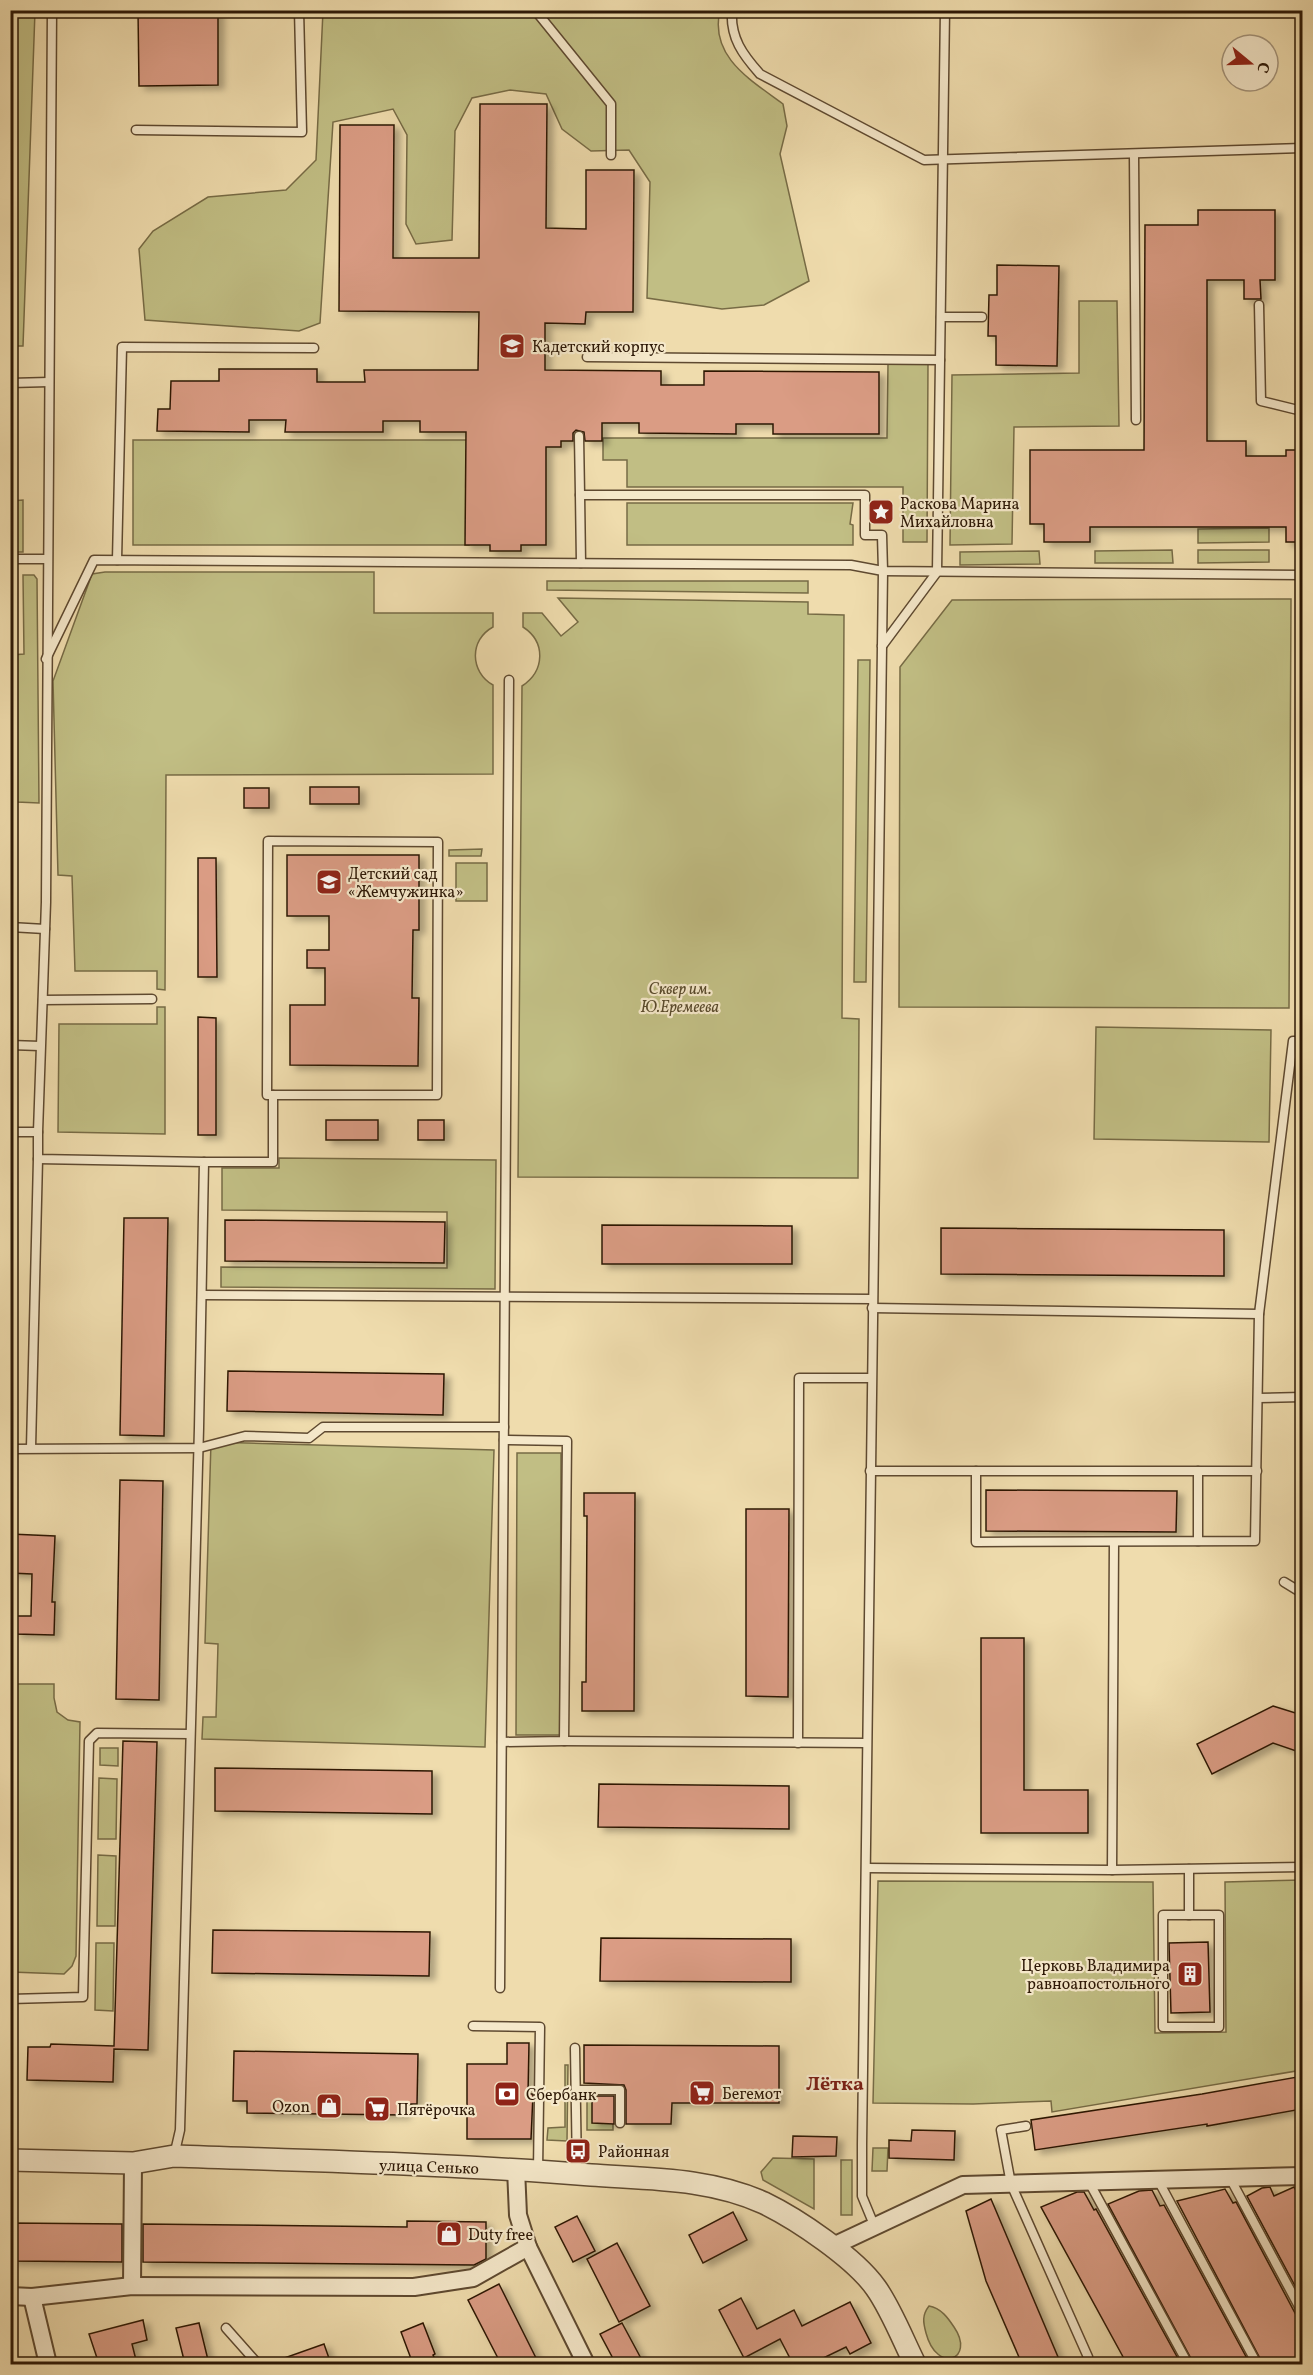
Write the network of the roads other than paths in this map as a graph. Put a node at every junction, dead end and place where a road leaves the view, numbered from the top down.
1 (52, 10) edge
2 (298, 10) edge
3 (536, 10) edge
4 (732, 10) edge
5 (945, 10) edge
6 (136, 130) dead end
7 (1302, 148) edge
8 (1134, 154) junction
9 (611, 155) dead end
10 (943, 160) junction
11 (1259, 305) dead end
12 (941, 317) junction
13 (982, 317) dead end
14 (314, 348) dead end
15 (587, 357) dead end
16 (940, 360) junction
17 (49, 382) junction
18 (10, 383) edge
19 (1302, 411) edge
20 (1136, 420) dead end
21 (579, 436) dead end
22 (580, 495) junction
23 (10, 559) edge
24 (47, 559) junction
25 (117, 560) junction
26 (581, 563) junction
27 (883, 572) junction
28 (937, 572) junction
29 (1302, 575) edge
30 (882, 646) junction
31 (46, 659) junction
32 (509, 680) dead end
33 (10, 927) edge
34 (45, 929) junction
35 (152, 999) dead end
36 (43, 1000) junction
37 (1302, 1041) edge
38 (10, 1045) edge
39 (40, 1046) junction
40 (273, 1095) junction
41 (10, 1132) edge
42 (38, 1132) junction
43 (38, 1160) junction
44 (204, 1162) junction
45 (202, 1295) junction
46 (506, 1297) junction
47 (872, 1304) junction
48 (1259, 1314) junction
49 (871, 1378) junction
50 (1302, 1397) edge
51 (1258, 1398) junction
52 (504, 1427) junction
53 (504, 1440) junction
54 (198, 1448) junction
55 (10, 1449) edge
56 (32, 1449) junction
57 (1198, 1471) junction
58 (1257, 1471) junction
59 (870, 1472) junction
60 (976, 1472) junction
61 (1114, 1542) junction
62 (1198, 1542) junction
63 (1284, 1582) dead end
64 (1302, 1593) edge
65 (190, 1734) junction
66 (564, 1741) junction
67 (502, 1742) junction
68 (798, 1743) junction
69 (866, 1743) junction
70 (867, 1868) junction
71 (1302, 1868) edge
72 (1189, 1869) junction
73 (1112, 1870) junction
74 (1189, 1915) junction
75 (500, 1988) dead end
76 (10, 1999) edge
77 (473, 2026) dead end
78 (575, 2048) dead end
79 (576, 2090) junction
80 (620, 2123) dead end
81 (1026, 2126) dead end
82 (174, 2156) junction
83 (10, 2160) edge
84 (133, 2163) junction
85 (516, 2169) junction
86 (538, 2171) junction
87 (577, 2174) junction
88 (1302, 2176) edge
89 (1230, 2178) junction
90 (1158, 2180) junction
91 (1089, 2182) junction
92 (1011, 2184) junction
93 (874, 2225) junction
94 (528, 2247) junction
95 (831, 2247) junction
96 (132, 2286) junction
97 (10, 2296) edge
98 (32, 2297) junction
99 (1302, 2312) edge
100 (226, 2328) dead end
101 (1088, 2357) dead end
102 (48, 2364) edge
103 (258, 2364) edge
104 (586, 2364) edge
105 (915, 2364) edge
106 (1188, 2364) edge
107 (1257, 2364) edge

1 - 17 lane
2 - 6 lane
3 - 9 lane
4 - 10 lane
5 - 10 lane
7 - 8 lane
8 - 10 lane
8 - 20 lane
10 - 12 lane
11 - 19 lane
12 - 13 lane
12 - 16 lane
14 - 25 lane
15 - 16 lane
16 - 28 lane
17 - 18 lane
17 - 24 lane
21 - 22 lane
22 - 26 lane
22 - 27 lane
23 - 24 lane
24 - 31 lane
25 - 26 lane
25 - 31 lane
26 - 27 lane
27 - 28 lane
27 - 30 lane
28 - 29 lane
28 - 30 lane
30 - 47 lane
31 - 34 lane
32 - 46 lane
33 - 34 lane
34 - 36 lane
35 - 36 lane
36 - 39 lane
37 - 48 lane
38 - 39 lane
39 - 42 lane
40 - 40 lane
40 - 44 lane
41 - 42 lane
42 - 43 lane
43 - 44 lane
43 - 56 lane
44 - 45 lane
45 - 46 lane
45 - 54 lane
46 - 47 lane
46 - 52 lane
47 - 48 lane
47 - 49 lane
48 - 51 lane
49 - 59 lane
49 - 68 lane
50 - 51 lane
51 - 58 lane
52 - 53 lane
52 - 54 lane
53 - 66 lane
53 - 67 lane
54 - 56 lane
54 - 65 lane
55 - 56 lane
57 - 58 lane
57 - 60 lane
57 - 62 lane
58 - 62 lane
59 - 60 lane
59 - 69 lane
60 - 61 lane
61 - 62 lane
61 - 73 lane
63 - 64 lane
65 - 76 lane
65 - 82 lane
66 - 67 lane
66 - 68 lane
67 - 75 lane
68 - 69 lane
69 - 70 lane
70 - 73 lane
70 - 93 lane
71 - 72 lane
72 - 73 lane
72 - 74 lane
74 - 74 lane
77 - 86 lane
78 - 79 lane
79 - 80 lane
79 - 87 lane
81 - 92 lane
82 - 84 street, улица Сенько
82 - 85 street, улица Сенько
83 - 84 street, улица Сенько
84 - 96 street
85 - 86 street, улица Сенько
85 - 94 street
86 - 87 street, улица Сенько
87 - 95 street, улица Сенько
88 - 89 street
89 - 90 street
89 - 99 lane
90 - 91 street
90 - 107 lane
91 - 92 street
91 - 106 lane
92 - 93 street
92 - 101 lane
93 - 95 street
94 - 96 street
94 - 104 street
95 - 105 street, улица Сенько
96 - 98 street
97 - 98 street
98 - 102 street
100 - 103 lane

